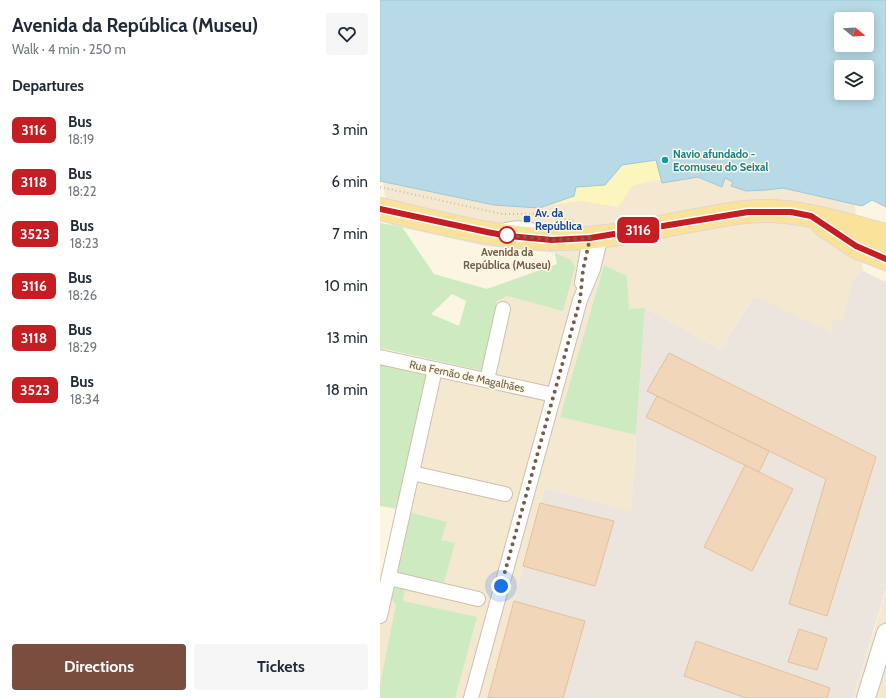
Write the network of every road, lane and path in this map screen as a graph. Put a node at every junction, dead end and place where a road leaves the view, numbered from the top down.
1 (380, 187) edge
2 (380, 209) edge
3 (811, 216) junction
4 (591, 232) junction
5 (886, 235) edge
6 (886, 245) edge
7 (886, 259) edge
8 (503, 309) dead end
9 (380, 357) edge
10 (435, 368) junction
11 (487, 380) junction
12 (554, 395) junction
13 (412, 473) junction
14 (505, 494) dead end
15 (388, 578) junction
16 (478, 599) dead end
17 (380, 616) edge
18 (886, 633) edge
19 (883, 657) edge
20 (471, 698) edge
21 (866, 698) edge

1 - 4 path
2 - 4 main road
3 - 4 main road
3 - 5 main road
3 - 6 main road
3 - 7 main road
4 - 12 street
8 - 11 street
9 - 10 street, Rua Fernão de Magalhães
10 - 11 street, Rua Fernão de Magalhães
10 - 13 street
11 - 12 street, Rua Fernão de Magalhães
12 - 20 street
13 - 14 street
13 - 15 street
15 - 16 street
15 - 17 street
18 - 19 street
19 - 21 street

